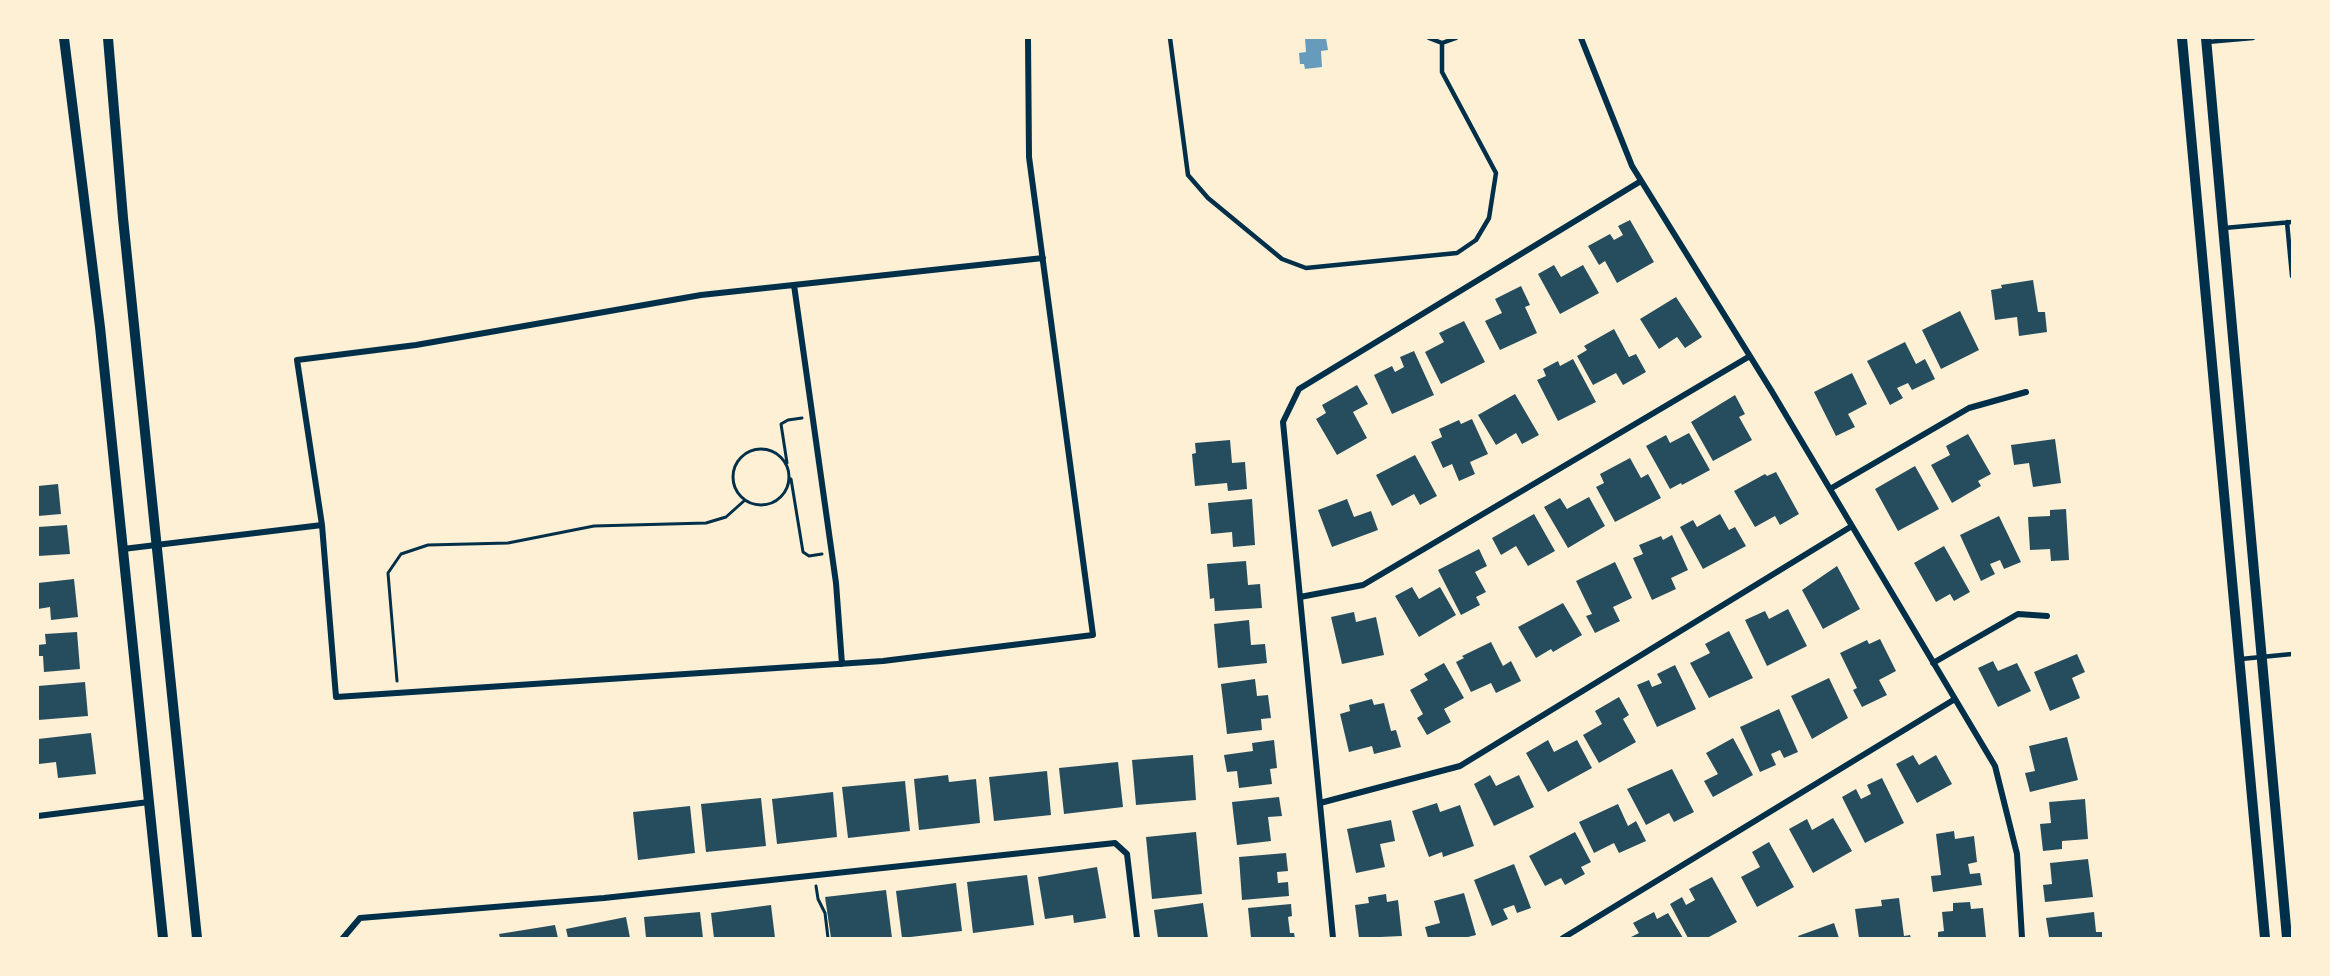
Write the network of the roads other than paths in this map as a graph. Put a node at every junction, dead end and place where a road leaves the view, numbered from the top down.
1 (64, 38) edge
2 (108, 38) edge
3 (1028, 38) edge
4 (1170, 38) edge
5 (1429, 38) edge
6 (1456, 38) edge
7 (1581, 38) edge
8 (2182, 38) edge
9 (2253, 38) edge
10 (2207, 40) edge
11 (1442, 43) junction
12 (1641, 181) junction
13 (2290, 222) edge
14 (2224, 228) junction
15 (1043, 258) junction
16 (2292, 276) edge
17 (794, 285) junction
18 (1750, 356) junction
19 (2026, 392) dead end
20 (1830, 489) junction
21 (321, 525) junction
22 (1852, 526) junction
23 (157, 545) junction
24 (123, 549) junction
25 (1300, 597) junction
26 (2047, 616) dead end
27 (2292, 654) edge
28 (2262, 658) junction
29 (2241, 659) junction
30 (1933, 663) junction
31 (842, 664) junction
32 (1955, 699) junction
33 (149, 802) junction
34 (1320, 803) junction
35 (38, 816) edge
36 (2289, 938) edge
37 (163, 939) edge
38 (197, 939) edge
39 (343, 939) edge
40 (1137, 939) edge
41 (1333, 939) edge
42 (1563, 939) edge
43 (2022, 939) edge
44 (2265, 939) edge

1 - 24 street
2 - 23 street
3 - 15 street
4 - 11 lane
5 - 11 lane
6 - 11 lane
7 - 12 street
8 - 29 street
9 - 10 lane
10 - 14 street
12 - 18 street
12 - 25 street
13 - 14 lane
13 - 16 lane
14 - 28 street
15 - 17 street
15 - 31 street
17 - 21 street
17 - 31 street
18 - 20 street
18 - 25 street
19 - 20 street
20 - 22 street
21 - 23 street
21 - 31 street
22 - 30 street
22 - 34 street
23 - 24 street
23 - 38 street
24 - 33 street
25 - 34 street
26 - 30 street
27 - 28 lane
28 - 29 lane
28 - 36 street
29 - 44 street
30 - 32 street
32 - 42 street
32 - 43 street
33 - 35 street
33 - 37 street
34 - 41 street
39 - 40 street

